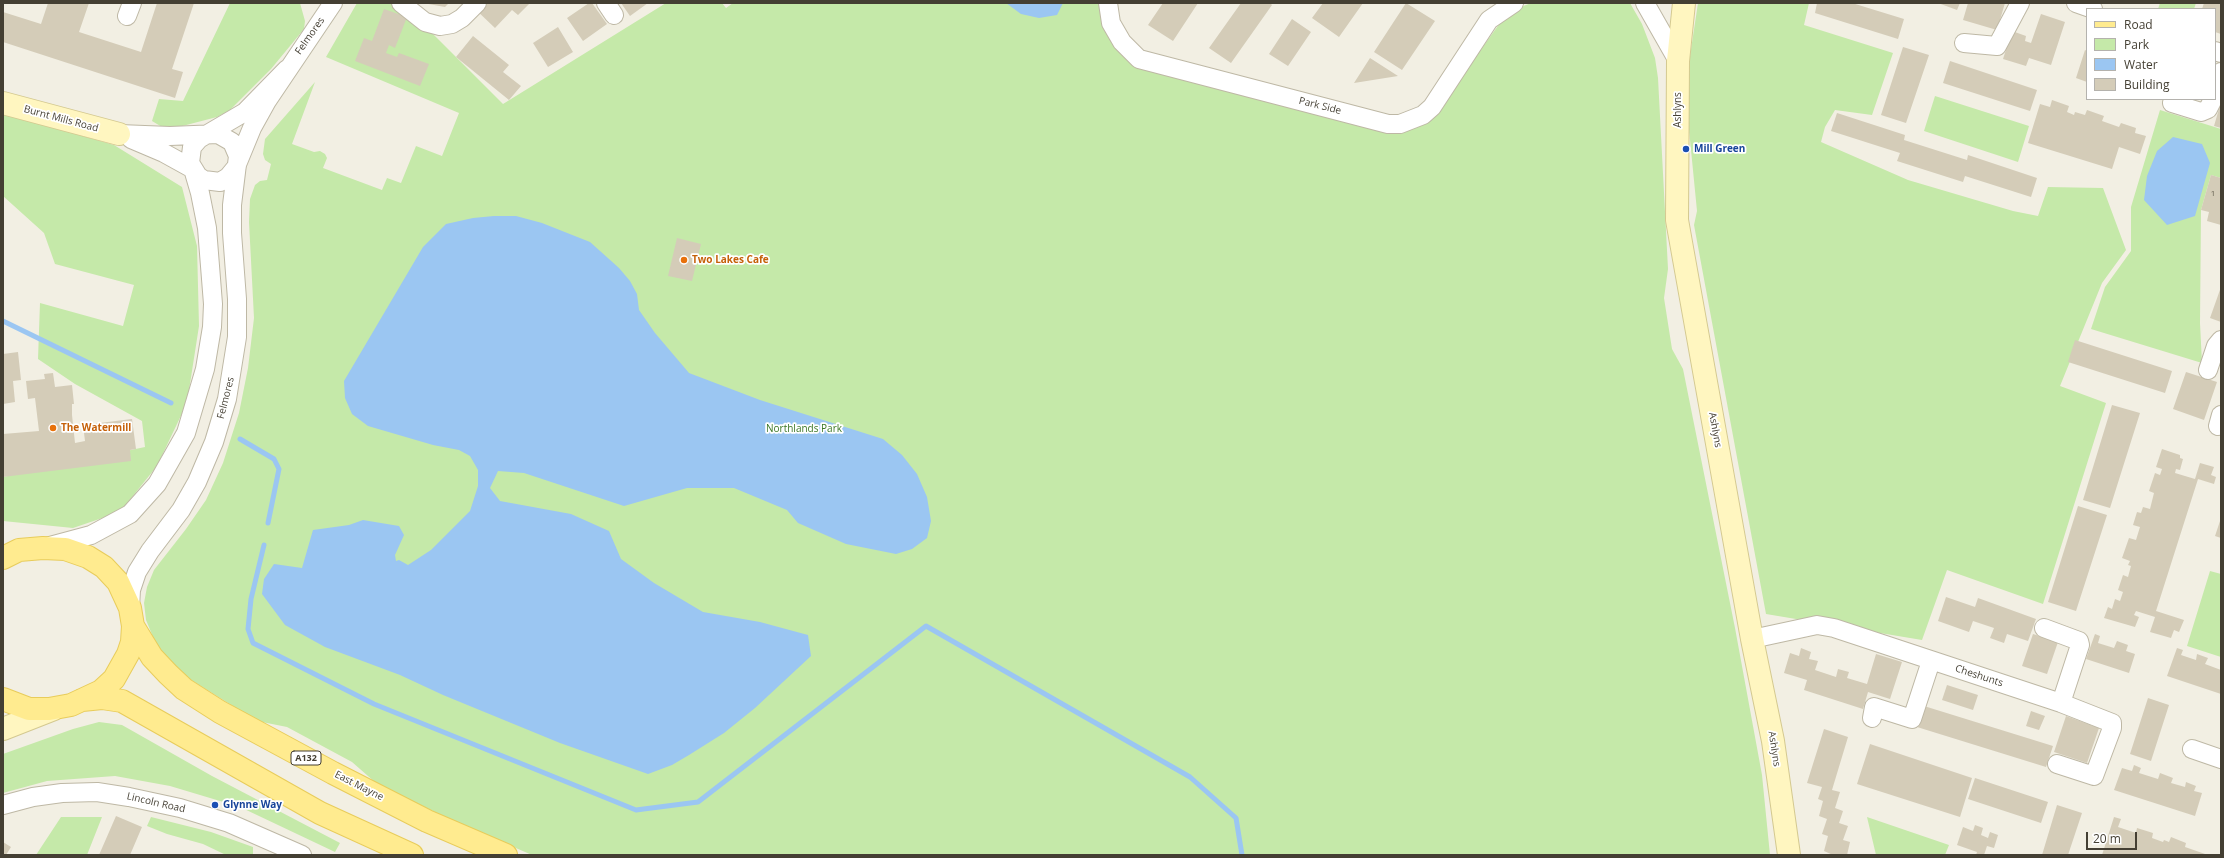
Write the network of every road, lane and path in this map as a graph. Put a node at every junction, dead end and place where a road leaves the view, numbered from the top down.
1 (401, 3) edge
2 (477, 3) edge
3 (1108, 3) edge
4 (1514, 3) edge
5 (1645, 3) edge
6 (1684, 3) edge
7 (2020, 3) edge
8 (2076, 3) edge
9 (329, 4) edge
10 (2090, 8) edge
11 (1964, 43) dead end
12 (1678, 61) junction
13 (287, 69) junction
14 (2221, 72) edge
15 (2216, 88) edge
16 (2213, 100) edge
17 (3, 103) edge
18 (2172, 103) dead end
19 (119, 134) junction
20 (207, 135) junction
21 (237, 164) junction
22 (193, 170) junction
23 (2221, 340) edge
24 (2210, 370) edge
25 (43, 548) junction
26 (8, 552) edge
27 (131, 617) junction
28 (2044, 628) dead end
29 (1752, 639) junction
30 (1931, 660) junction
31 (3, 700) edge
32 (82, 700) junction
33 (2061, 704) junction
34 (59, 707) junction
35 (1872, 718) dead end
36 (3, 729) edge
37 (2192, 749) dead end
38 (2221, 759) edge
39 (2057, 764) dead end
40 (3, 805) edge
41 (274, 849) edge
42 (302, 855) edge
43 (412, 855) edge
44 (506, 855) edge
45 (1789, 855) edge

1 - 2 street
3 - 4 street, Park Side
5 - 12 street
6 - 12 street, Ashlyns
7 - 11 street
8 - 10 street
9 - 13 street, Felmores
12 - 29 street, Ashlyns
13 - 20 street, Felmores
13 - 21 street, Felmores
14 - 15 street
16 - 18 street
17 - 19 street, Burnt Mills Road
19 - 20 street, Burnt Mills Road
19 - 22 street, Burnt Mills Road
20 - 21 street
20 - 22 street
21 - 22 street
21 - 27 street, Felmores
22 - 25 street
23 - 24 street
25 - 26 main road, A132
25 - 27 main road, A132
27 - 32 main road
27 - 44 main road, East Mayne / A132
28 - 33 street
29 - 30 street, Cheshunts
29 - 45 street, Ashlyns
30 - 33 street, Cheshunts
30 - 35 street
31 - 34 main road
32 - 34 main road
32 - 43 main road
33 - 39 street, Cheshunts
34 - 36 street
37 - 38 street
40 - 41 street, Lincoln Road
41 - 42 street, Lincoln Road

